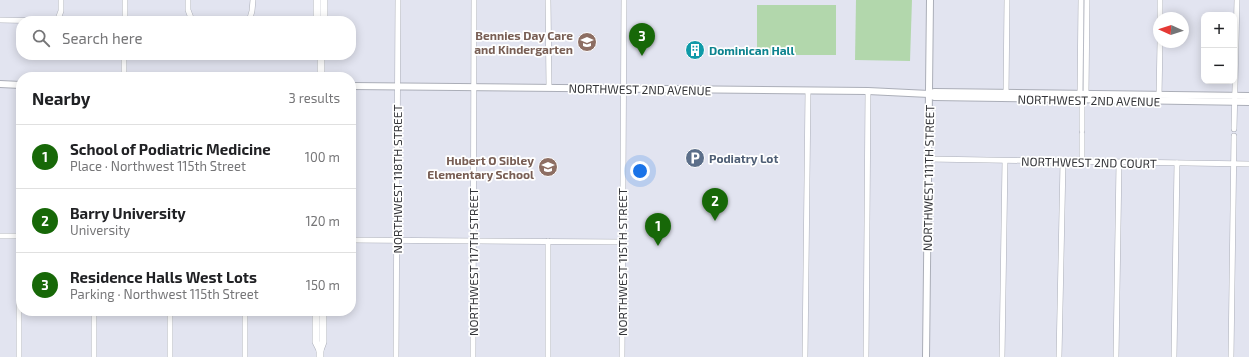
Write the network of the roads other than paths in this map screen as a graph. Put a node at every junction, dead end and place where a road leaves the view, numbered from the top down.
1 (61, 0) edge
2 (125, 0) edge
3 (188, 0) edge
4 (253, 0) edge
5 (317, 0) edge
6 (324, 0) edge
7 (398, 0) edge
8 (474, 0) edge
9 (548, 0) edge
10 (624, 0) edge
11 (930, 0) edge
12 (1007, 0) edge
13 (1081, 0) edge
14 (1087, 0) edge
15 (1160, 0) edge
16 (1237, 0) edge
17 (1160, 12) edge
18 (59, 16) edge
19 (124, 16) edge
20 (190, 16) edge
21 (251, 16) edge
22 (317, 16) edge
23 (324, 16) edge
24 (0, 20) edge
25 (16, 20) edge
26 (1083, 41) junction
27 (1160, 48) edge
28 (124, 60) edge
29 (321, 60) edge
30 (124, 72) edge
31 (321, 72) edge
32 (0, 84) edge
33 (16, 85) edge
34 (356, 86) edge
35 (397, 86) junction
36 (473, 86) junction
37 (549, 87) junction
38 (624, 88) junction
39 (808, 91) junction
40 (868, 91) junction
41 (929, 94) junction
42 (1006, 96) junction
43 (1082, 96) junction
44 (1249, 96) edge
45 (1159, 98) junction
46 (1235, 99) junction
47 (1249, 102) edge
48 (1234, 129) dead end
49 (1234, 136) dead end
50 (928, 159) junction
51 (1005, 161) junction
52 (1063, 162) junction
53 (1082, 162) junction
54 (1119, 163) junction
55 (1177, 163) junction
56 (1234, 164) junction
57 (1249, 164) edge
58 (0, 236) edge
59 (16, 236) edge
60 (356, 240) edge
61 (397, 240) junction
62 (472, 240) junction
63 (548, 242) junction
64 (622, 242) junction
65 (19, 316) edge
66 (94, 316) edge
67 (170, 316) edge
68 (245, 316) edge
69 (316, 316) edge
70 (323, 316) edge
71 (320, 353) edge
72 (19, 357) edge
73 (94, 357) edge
74 (170, 357) edge
75 (245, 357) edge
76 (396, 357) edge
77 (473, 357) edge
78 (548, 357) edge
79 (622, 357) edge
80 (805, 357) edge
81 (866, 357) edge
82 (926, 357) edge
83 (1002, 357) edge
84 (1059, 357) edge
85 (1116, 357) edge
86 (1174, 357) edge
87 (1231, 357) edge

1 - 18 street
2 - 19 street
3 - 20 street
4 - 21 street
5 - 22 main road
6 - 23 main road
7 - 35 street, NORTHWEST 118TH STREET
8 - 36 street, NORTHWEST 117TH STREET
9 - 37 street
10 - 38 street, NORTHWEST 115TH STREET
11 - 41 street, NORTHWEST 111TH STREET
12 - 42 street
13 - 26 street
14 - 26 street
15 - 17 street
16 - 46 street
24 - 25 street
26 - 43 street
27 - 45 street
28 - 30 street
29 - 31 main road
32 - 33 street
34 - 35 street, NORTHWEST 2ND AVENUE
35 - 36 street, NORTHWEST 2ND AVENUE
35 - 61 street, NORTHWEST 118TH STREET
36 - 37 street, NORTHWEST 2ND AVENUE
36 - 62 street, NORTHWEST 117TH STREET
37 - 38 street, NORTHWEST 2ND AVENUE
38 - 39 street, NORTHWEST 2ND AVENUE
38 - 64 street, NORTHWEST 115TH STREET
39 - 40 street, NORTHWEST 2ND AVENUE
39 - 80 street
40 - 41 street, NORTHWEST 2ND AVENUE
40 - 81 street
41 - 42 street, NORTHWEST 2ND AVENUE
41 - 50 street, NORTHWEST 111TH STREET
42 - 43 street, NORTHWEST 2ND AVENUE
43 - 45 street, NORTHWEST 2ND AVENUE
43 - 53 street
44 - 46 street, NORTHWEST 2ND AVENUE
45 - 46 street, NORTHWEST 2ND AVENUE
46 - 47 street, NORTHWEST 2ND AVENUE
46 - 48 street
49 - 56 street
50 - 51 street, NORTHWEST 2ND COURT
50 - 82 street, NORTHWEST 111TH STREET
51 - 52 street, NORTHWEST 2ND COURT
51 - 83 street
52 - 53 street, NORTHWEST 2ND COURT
52 - 84 street
53 - 54 street, NORTHWEST 2ND COURT
54 - 55 street, NORTHWEST 2ND COURT
54 - 85 street
55 - 56 street, NORTHWEST 2ND COURT
55 - 86 street
56 - 57 street, NORTHWEST 2ND COURT
56 - 87 street
58 - 59 street
60 - 61 street
61 - 62 street
61 - 76 street, NORTHWEST 118TH STREET
62 - 63 street
62 - 77 street, NORTHWEST 117TH STREET
63 - 64 street
63 - 78 street
64 - 79 street, NORTHWEST 115TH STREET
65 - 72 street
66 - 73 street
67 - 74 street
68 - 75 street
69 - 71 main road
70 - 71 main road

